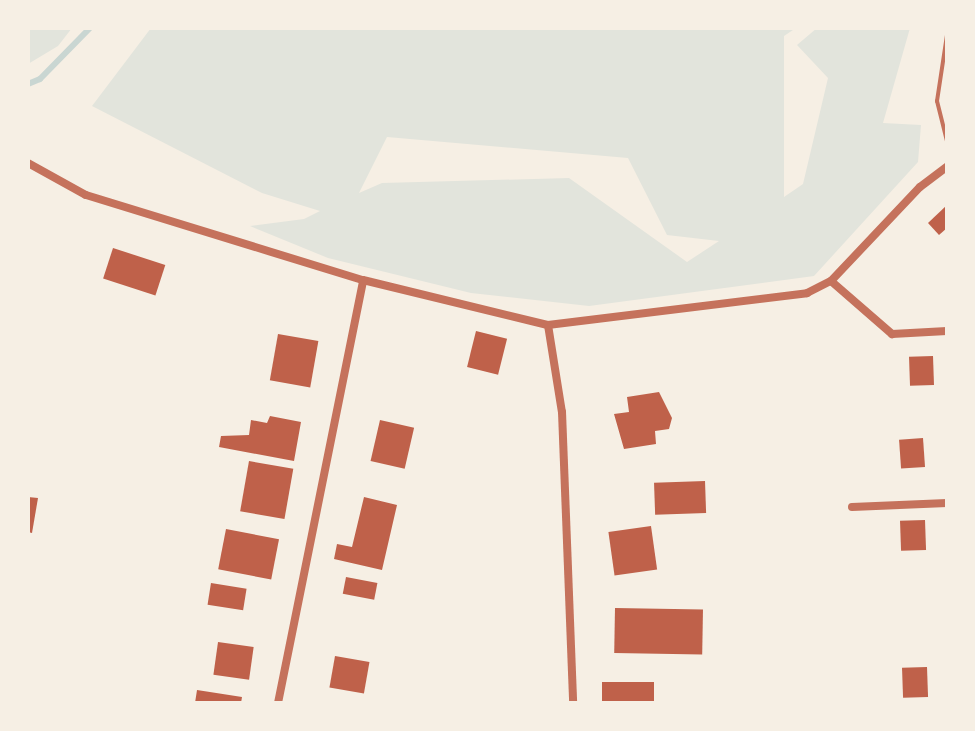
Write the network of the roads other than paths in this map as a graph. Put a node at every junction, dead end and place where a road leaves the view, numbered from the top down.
1 (947, 35) edge
2 (947, 141) edge
3 (28, 163) edge
4 (947, 167) edge
5 (363, 280) junction
6 (831, 281) junction
7 (548, 325) junction
8 (947, 331) edge
9 (947, 503) edge
10 (852, 507) dead end
11 (278, 703) edge
12 (573, 703) edge

1 - 2 lane
3 - 5 street
4 - 6 street
5 - 7 street
5 - 11 street
6 - 7 street
6 - 8 street
7 - 12 street
9 - 10 street

